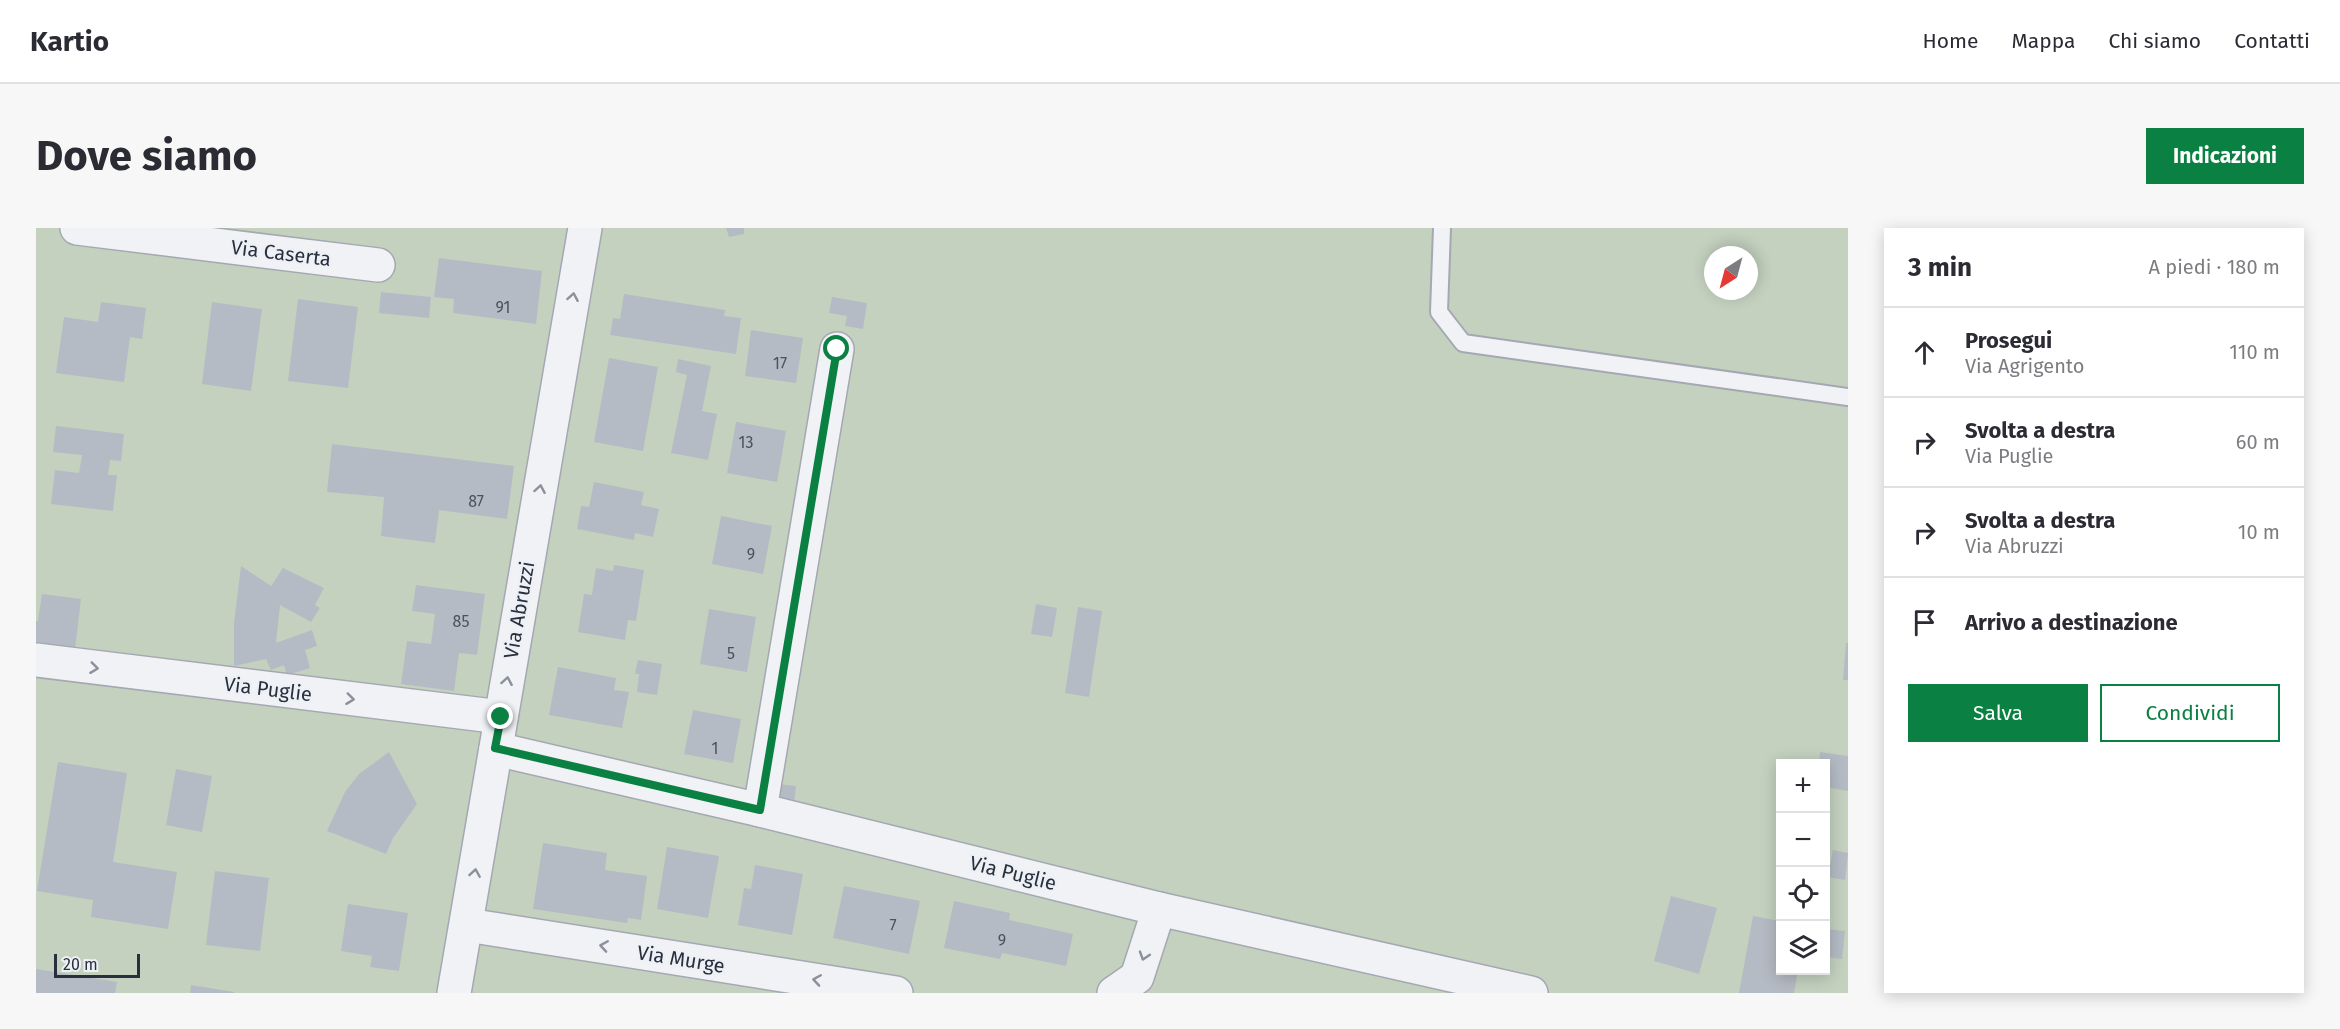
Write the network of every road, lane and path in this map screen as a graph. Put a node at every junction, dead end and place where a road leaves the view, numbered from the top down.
1 (77, 228) edge
2 (585, 228) edge
3 (1442, 228) edge
4 (378, 265) dead end
5 (837, 349) dead end
6 (1848, 397) edge
7 (36, 660) edge
8 (498, 733) junction
9 (760, 810) junction
10 (1159, 909) junction
11 (467, 924) junction
12 (454, 993) edge
13 (896, 993) edge
14 (1114, 993) edge
15 (1531, 993) edge

1 - 4 street, Via Caserta
8 -> 2 street, Via Abruzzi
3 - 6 lane
5 - 9 street
7 -> 8 street, Via Puglie
8 - 9 street, Via Puglie
11 -> 8 street, Via Abruzzi
9 - 10 street, Via Puglie
10 -> 14 street
10 - 15 street, Via Puglie
11 - 12 street, Via Abruzzi
13 -> 11 street, Via Murge

